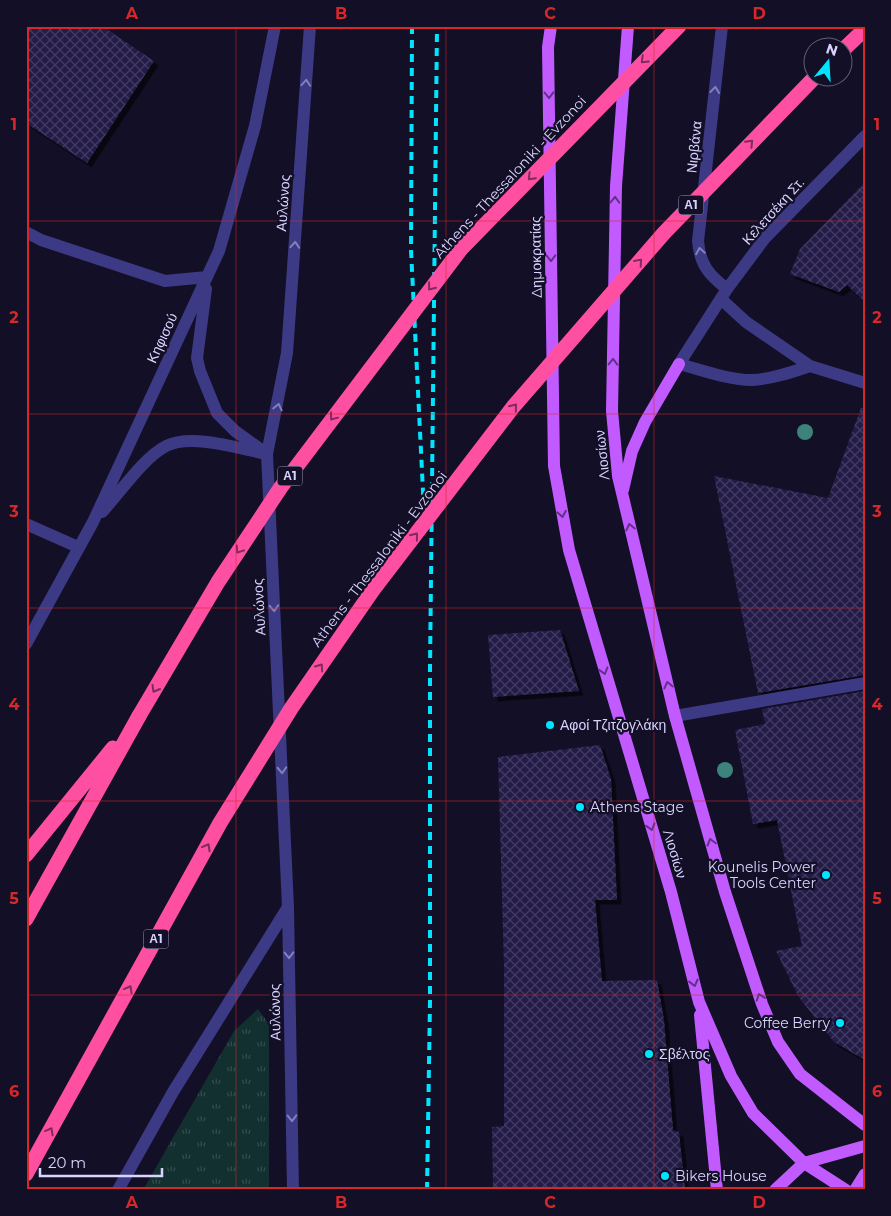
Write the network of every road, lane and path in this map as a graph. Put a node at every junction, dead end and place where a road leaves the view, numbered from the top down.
1 (274, 26) edge
2 (310, 26) edge
3 (549, 26) edge
4 (628, 26) edge
5 (679, 26) edge
6 (722, 26) edge
7 (865, 29) edge
8 (854, 39) edge
9 (804, 88) edge
10 (865, 136) edge
11 (26, 232) edge
12 (208, 277) junction
13 (724, 294) junction
14 (679, 364) junction
15 (810, 366) junction
16 (865, 383) edge
17 (267, 454) junction
18 (554, 466) joint
19 (622, 493) junction
20 (93, 522) junction
21 (26, 524) edge
22 (78, 547) junction
23 (26, 644) edge
24 (865, 683) edge
25 (139, 716) junction
26 (675, 716) junction
27 (26, 855) edge
28 (288, 907) junction
29 (26, 919) edge
30 (699, 1002) junction
31 (865, 1125) edge
32 (865, 1146) edge
33 (804, 1163) junction
34 (26, 1174) edge
35 (865, 1174) edge
36 (118, 1190) edge
37 (293, 1190) edge
38 (718, 1190) edge
39 (775, 1190) edge
40 (846, 1190) edge
41 (855, 1190) edge

1 - 12 street, Κηφισού
17 -> 2 street, Αυλώνος
3 -> 18 main road, Δημοκρατίας
19 -> 4 main road, Λιοσίων
5 -> 25 highway, Athens - Thessaloniki - Evzonoi / Α1, bridge
13 -> 6 street, Νιρβάνα
7 - 8 highway
34 -> 9 highway, Athens - Thessaloniki - Evzonoi / Α1, bridge
10 - 13 street, Κελετσέκη Στ.
11 - 12 street
12 - 17 street
12 - 20 street, Κηφισού
13 - 14 street, Κελετσέκη Στ.
13 - 15 street, Νιρβάνα
14 - 15 street
14 - 19 main road
15 - 16 street, Νιρβάνα
17 - 20 street
17 -> 28 street, Αυλώνος
18 -> 30 main road, Λιοσίων
26 -> 19 main road, Λιοσίων
20 - 22 street, Κηφισού
21 - 22 street
22 - 23 street, Κηφισού
24 - 26 street
25 - 27 highway
25 - 29 highway, Athens - Thessaloniki - Evzonoi / Α1
31 -> 26 main road, Λιοσίων
28 - 36 street
28 -> 37 street, Αυλώνος
30 - 33 main road, Λιοσίων
30 - 38 main road
32 - 33 main road
33 - 39 main road
33 - 40 main road
35 - 41 main road

